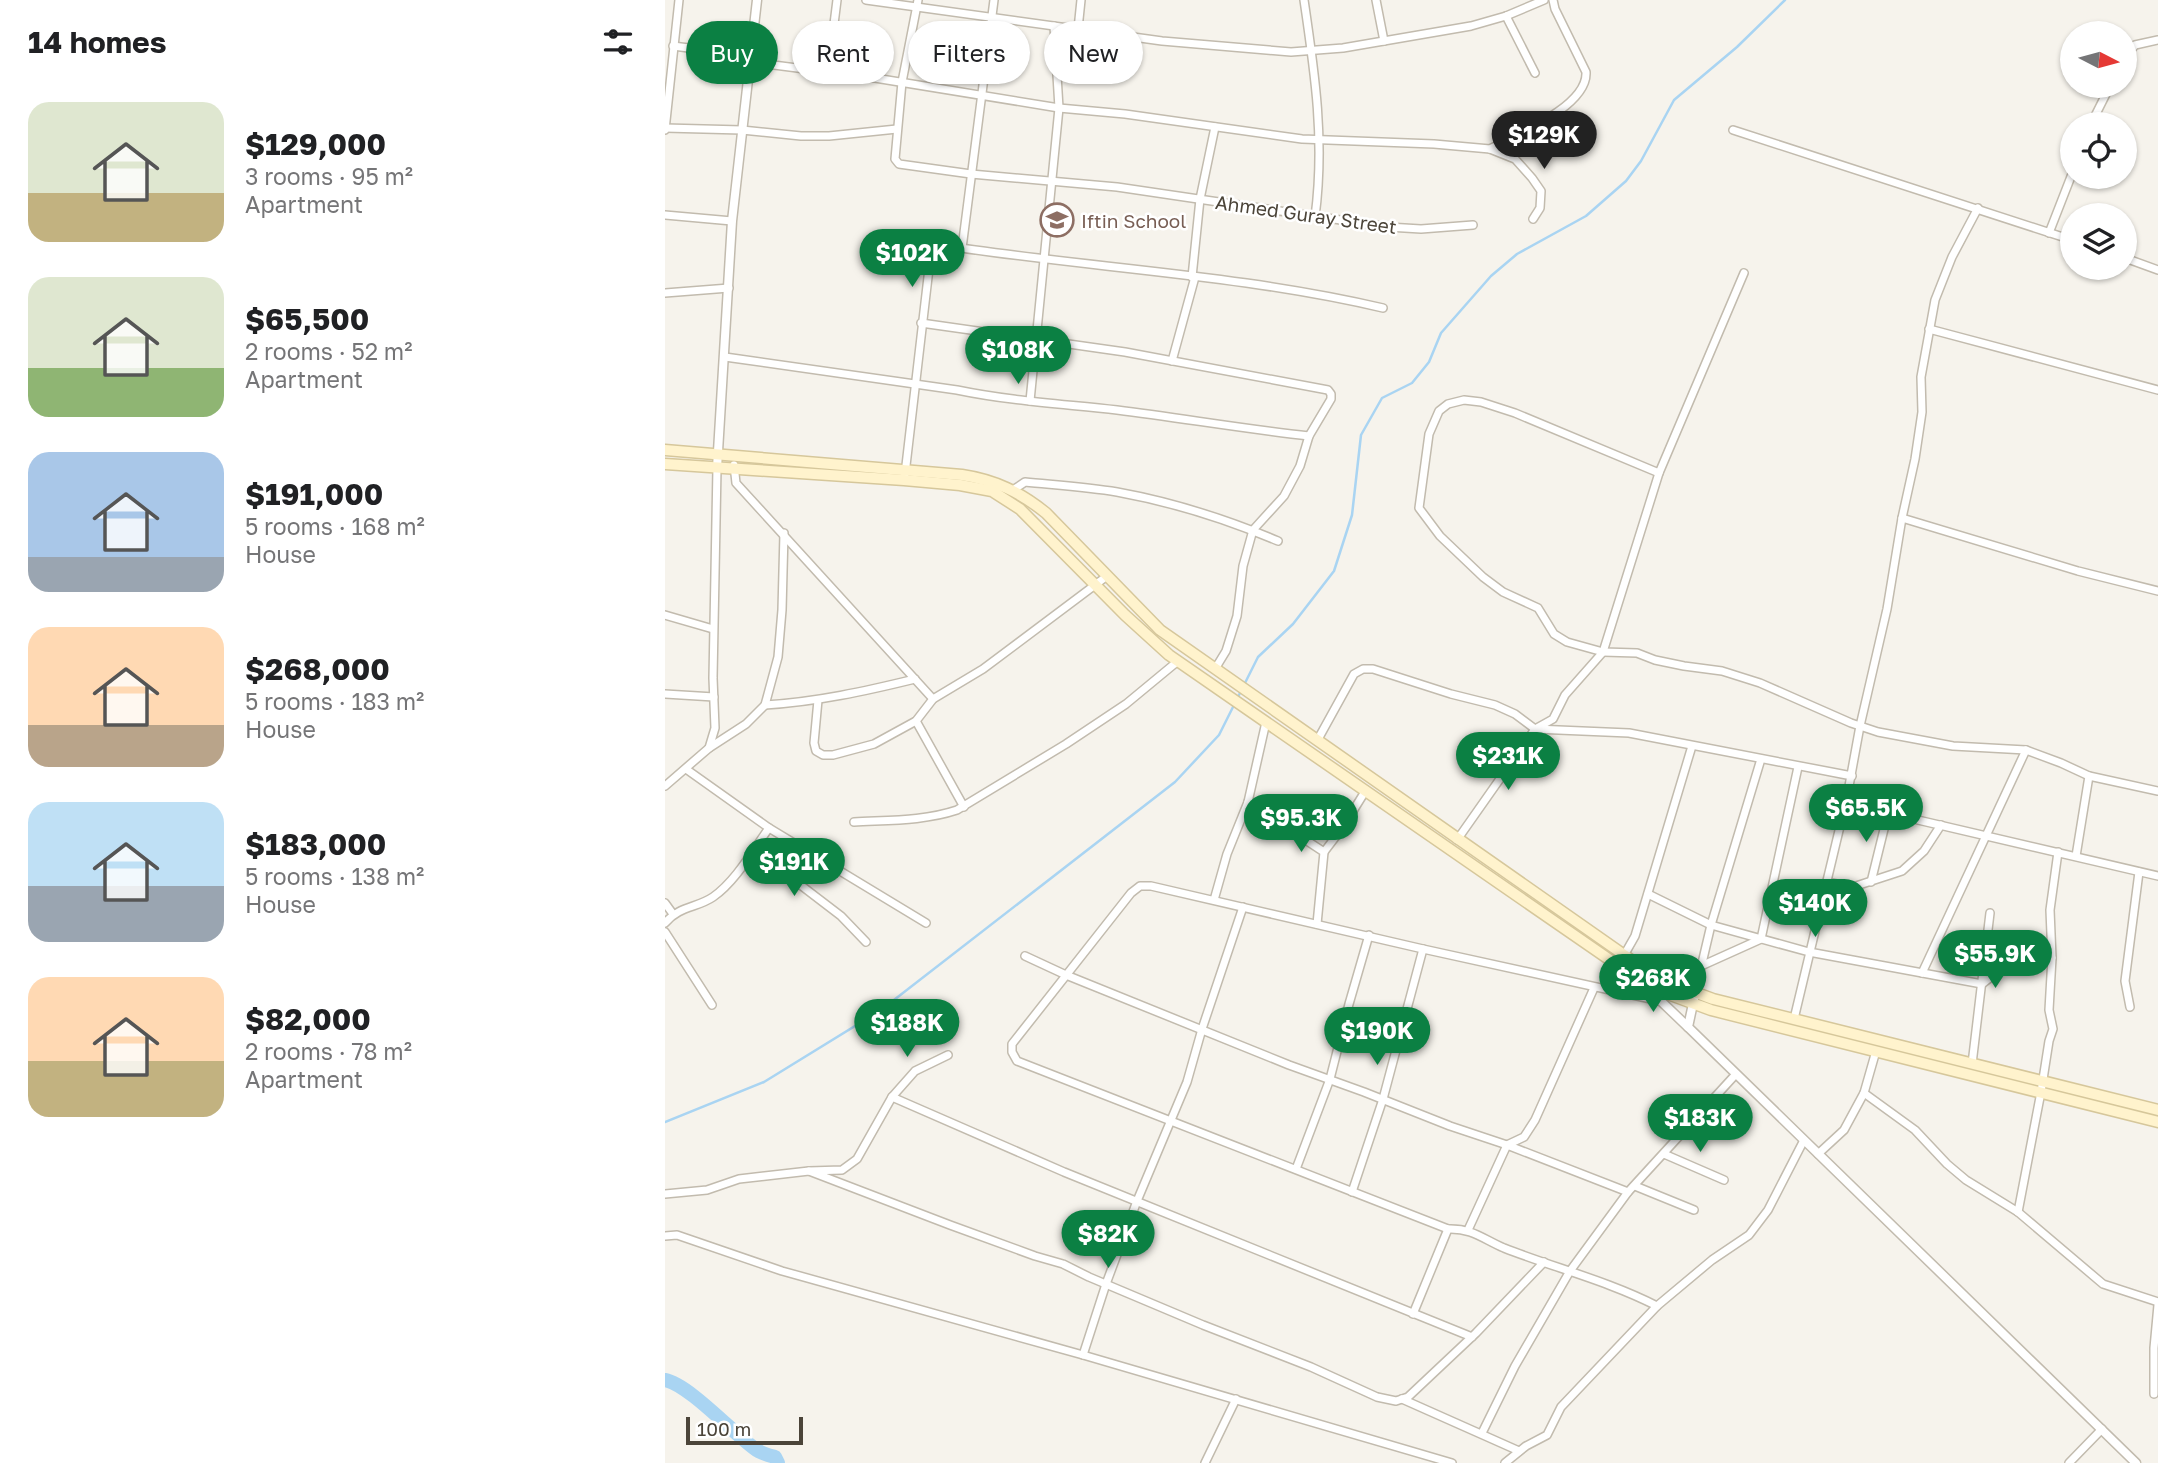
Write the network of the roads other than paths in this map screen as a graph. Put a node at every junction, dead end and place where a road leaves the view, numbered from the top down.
1 (679, 0) edge
2 (757, 0) edge
3 (837, 0) edge
4 (866, 0) edge
5 (994, 0) edge
6 (1081, 0) edge
7 (1304, 0) edge
8 (1376, 0) edge
9 (1543, 0) edge
10 (1553, 0) edge
11 (918, 4) edge
12 (1506, 16) junction
13 (992, 18) junction
14 (755, 21) edge
15 (834, 21) edge
16 (1079, 21) edge
17 (1044, 25) edge
18 (1143, 37) edge
19 (2158, 40) edge
20 (1384, 41) junction
21 (2137, 45) edge
22 (670, 51) edge
23 (1312, 51) junction
24 (1535, 73) dead end
25 (894, 81) edge
26 (902, 82) junction
27 (747, 84) edge
28 (1058, 84) edge
29 (982, 95) junction
30 (1059, 108) junction
31 (1215, 127) junction
32 (665, 128) edge
33 (897, 129) junction
34 (742, 130) junction
35 (1733, 130) dead end
36 (1320, 140) junction
37 (1490, 149) junction
38 (971, 174) junction
39 (1051, 180) junction
40 (2066, 189) edge
41 (1200, 198) junction
42 (1977, 208) junction
43 (665, 215) edge
44 (1315, 216) junction
45 (1533, 219) dead end
46 (732, 221) junction
47 (1473, 225) dead end
48 (2049, 233) junction
49 (2060, 236) edge
50 (962, 248) junction
51 (1042, 258) junction
52 (2137, 262) edge
53 (2158, 270) edge
54 (1744, 273) dead end
55 (1193, 277) junction
56 (729, 288) junction
57 (665, 293) edge
58 (1383, 307) dead end
59 (921, 323) junction
60 (1929, 329) junction
61 (1035, 340) junction
62 (725, 357) junction
63 (1172, 360) junction
64 (914, 384) junction
65 (2158, 390) edge
66 (1030, 401) junction
67 (1309, 436) junction
68 (665, 450) edge
69 (718, 456) junction
70 (734, 457) junction
71 (665, 464) edge
72 (717, 468) junction
73 (734, 469) junction
74 (1659, 473) junction
75 (905, 475) junction
76 (1013, 490) junction
77 (1902, 518) junction
78 (1253, 530) junction
79 (784, 533) junction
80 (1278, 541) dead end
81 (1107, 576) junction
82 (1096, 586) junction
83 (2158, 591) edge
84 (665, 615) edge
85 (713, 629) junction
86 (1603, 652) junction
87 (1178, 661) junction
88 (1219, 671) junction
89 (915, 679) junction
90 (665, 694) edge
91 (714, 697) junction
92 (933, 699) junction
93 (818, 700) junction
94 (765, 705) junction
95 (1264, 720) junction
96 (916, 721) junction
97 (1860, 726) junction
98 (1535, 729) junction
99 (1317, 741) junction
100 (1692, 746) junction
101 (709, 748) junction
102 (2026, 750) junction
103 (1761, 759) junction
104 (1798, 766) junction
105 (686, 769) junction
106 (1852, 776) junction
107 (2089, 776) junction
108 (665, 786) edge
109 (1366, 790) junction
110 (2158, 791) edge
111 (1847, 797) junction
112 (1248, 802) junction
113 (964, 807) junction
114 (1888, 813) junction
115 (854, 822) dead end
116 (1941, 825) junction
117 (769, 828) junction
118 (1987, 835) junction
119 (788, 840) junction
120 (1457, 840) junction
121 (1324, 852) junction
122 (2057, 852) junction
123 (2076, 856) junction
124 (2139, 872) junction
125 (2158, 876) edge
126 (1826, 882) junction
127 (1871, 882) junction
128 (1648, 894) junction
129 (1214, 900) junction
130 (665, 903) edge
131 (1243, 906) junction
132 (1990, 913) dead end
133 (673, 914) junction
134 (665, 923) edge
135 (926, 923) dead end
136 (1317, 924) junction
137 (1710, 925) junction
138 (665, 932) edge
139 (1370, 935) junction
140 (1761, 939) junction
141 (866, 942) dead end
142 (1423, 949) junction
143 (1809, 952) junction
144 (1025, 956) dead end
145 (1625, 956) junction
146 (2052, 958) junction
147 (1618, 966) junction
148 (1701, 966) junction
149 (1922, 973) junction
150 (1066, 975) junction
151 (1639, 980) junction
152 (1982, 984) junction
153 (1594, 988) junction
154 (1695, 993) junction
155 (1661, 1001) junction
156 (1693, 1004) junction
157 (712, 1005) dead end
158 (2130, 1007) dead end
159 (1794, 1019) junction
160 (1688, 1027) junction
161 (1202, 1029) junction
162 (1876, 1051) junction
163 (948, 1055) dead end
164 (1972, 1064) junction
165 (1736, 1074) junction
166 (1330, 1079) junction
167 (2042, 1087) junction
168 (1864, 1093) junction
169 (893, 1097) junction
170 (1383, 1099) junction
171 (2158, 1110) edge
172 (1172, 1121) junction
173 (2158, 1122) edge
174 (1804, 1140) junction
175 (1507, 1144) junction
176 (1664, 1154) junction
177 (1818, 1154) junction
178 (1296, 1169) junction
179 (809, 1171) junction
180 (1724, 1181) dead end
181 (1635, 1186) junction
182 (1352, 1192) junction
183 (1628, 1192) junction
184 (665, 1195) edge
185 (1137, 1201) junction
186 (1694, 1210) dead end
187 (2018, 1212) junction
188 (1448, 1229) junction
189 (1468, 1230) junction
190 (665, 1236) edge
191 (1543, 1262) junction
192 (1570, 1270) junction
193 (1106, 1284) junction
194 (2158, 1304) edge
195 (1657, 1306) junction
196 (1413, 1314) junction
197 (1472, 1337) junction
198 (1083, 1355) junction
199 (2154, 1394) dead end
200 (1236, 1399) junction
201 (1402, 1399) junction
202 (2102, 1429) junction
203 (1482, 1433) junction
204 (1519, 1451) junction
205 (1205, 1463) edge
206 (1453, 1463) edge
207 (1505, 1463) edge
208 (2069, 1463) edge
209 (2136, 1463) edge

1 - 22 street
2 - 14 street
3 - 15 street
4 - 11 street
5 - 13 street
6 - 16 street
7 - 23 street
8 - 20 street
9 - 12 street
10 - 37 street
11 - 13 street
11 - 26 street
12 - 20 street
12 - 24 street
13 - 17 street
13 - 29 street
18 - 23 street
19 - 21 street
20 - 23 street
22 - 32 street
23 - 36 street
25 - 26 street
26 - 29 street
26 - 33 street
27 - 34 street
28 - 30 street
29 - 30 street
29 - 38 street
30 - 31 street
30 - 39 street
31 - 36 street
31 - 41 street
32 - 34 street
33 - 34 street
33 - 38 street, Ahmed Guray Street
34 - 46 street
35 - 42 street
36 - 37 street
36 - 44 street
37 - 45 street
38 - 39 street, Ahmed Guray Street
38 - 50 street
39 - 41 street, Ahmed Guray Street
39 - 51 street
40 - 48 street
41 - 44 street, Ahmed Guray Street
41 - 55 street
42 - 48 street
42 - 60 street
43 - 46 street
44 - 47 street, Ahmed Guray Street
46 - 56 street
48 - 49 street
50 - 51 street
50 - 59 street
51 - 55 street
51 - 61 street
52 - 53 street
54 - 74 street
55 - 58 street
55 - 63 street
56 - 57 street
56 - 62 street
59 - 61 street
59 - 64 street
60 - 65 street
60 - 77 street
61 - 63 street
61 - 66 street
62 - 64 street
62 - 69 street
63 - 67 street
64 - 66 street
64 - 75 street
66 - 67 street
67 - 78 street
68 - 69 main road
69 - 70 main road
69 - 72 street
70 - 73 street
70 - 75 main road
71 - 72 main road
72 - 73 main road
72 - 85 street
73 - 75 main road
73 - 79 street
74 - 86 street
74 - 86 street
75 - 76 main road
75 - 82 main road
76 - 78 street
76 - 81 main road
77 - 83 street
77 - 97 street
78 - 80 street
78 - 88 street
79 - 89 street
79 - 94 street
81 - 82 street
81 - 88 main road
82 - 87 main road
82 - 92 street
84 - 85 street
85 - 91 street
86 - 97 street
86 - 98 street
87 - 95 main road
87 - 113 street
88 - 99 main road
89 - 92 street
89 - 93 street
90 - 91 street
91 - 101 street
92 - 96 street
93 - 94 street
93 - 96 street
94 - 101 street
95 - 109 main road
95 - 112 street
96 - 113 street
97 - 102 street
97 - 106 street
98 - 99 street
98 - 100 street
98 - 120 street
99 - 120 main road
100 - 103 street
100 - 128 street
101 - 105 street
102 - 107 street
102 - 118 street
103 - 104 street
103 - 137 street
104 - 106 street
104 - 140 street
105 - 108 street
105 - 117 street
106 - 111 street
107 - 110 street
107 - 123 street
109 - 121 street
109 - 147 main road
111 - 114 street
111 - 126 street
112 - 121 street
112 - 129 street
113 - 115 street
114 - 116 street
114 - 127 street
116 - 118 street
116 - 127 street
117 - 119 street
117 - 133 street
118 - 122 street
118 - 149 street
119 - 135 street
119 - 141 street
120 - 145 main road
121 - 136 street
122 - 123 street
122 - 146 street
123 - 124 street
124 - 125 street
124 - 158 street
126 - 127 street
126 - 143 street
128 - 137 street
128 - 145 street
129 - 131 street
129 - 150 street
130 - 133 street
131 - 136 street
131 - 161 street
132 - 152 street
133 - 134 street
136 - 139 street
137 - 140 street
137 - 148 street
138 - 157 street
139 - 142 street
139 - 166 street
140 - 143 street
140 - 148 street
142 - 153 street
142 - 170 street
143 - 149 street
143 - 159 street
144 - 150 street
145 - 147 street
145 - 154 main road
146 - 152 street
146 - 167 street
147 - 151 main road
148 - 154 street
149 - 152 street
150 - 161 street
150 - 172 street
151 - 155 street
151 - 156 main road
152 - 164 street
153 - 155 street
153 - 175 street
154 - 156 street
154 - 159 main road
155 - 160 street
156 - 160 street
156 - 162 main road
159 - 164 main road
160 - 165 street
161 - 166 street
161 - 172 street
162 - 167 main road
162 - 168 street
163 - 169 street
164 - 167 main road
165 - 174 street
165 - 176 street
166 - 170 street
166 - 178 street
167 - 171 main road
167 - 173 main road
167 - 187 street
168 - 177 street
168 - 187 street
169 - 179 street
169 - 185 street
170 - 175 street
170 - 182 street
172 - 178 street
172 - 185 street
174 - 177 street
174 - 195 street
175 - 183 street
175 - 189 street
176 - 180 street
176 - 181 street
177 - 202 street
178 - 182 street
179 - 184 street
179 - 193 street
181 - 183 street
181 - 186 street
182 - 188 street
183 - 192 street
185 - 193 street
185 - 196 street
187 - 194 street
188 - 189 street
188 - 196 street
189 - 191 street
190 - 198 street
191 - 192 street
191 - 197 street
192 - 195 street
192 - 203 street
193 - 198 street
193 - 201 street
194 - 199 street
195 - 204 street
196 - 197 street
197 - 201 street
198 - 200 street
200 - 205 street
200 - 206 street
201 - 203 street
202 - 208 street
202 - 209 street
203 - 204 street
204 - 207 street

